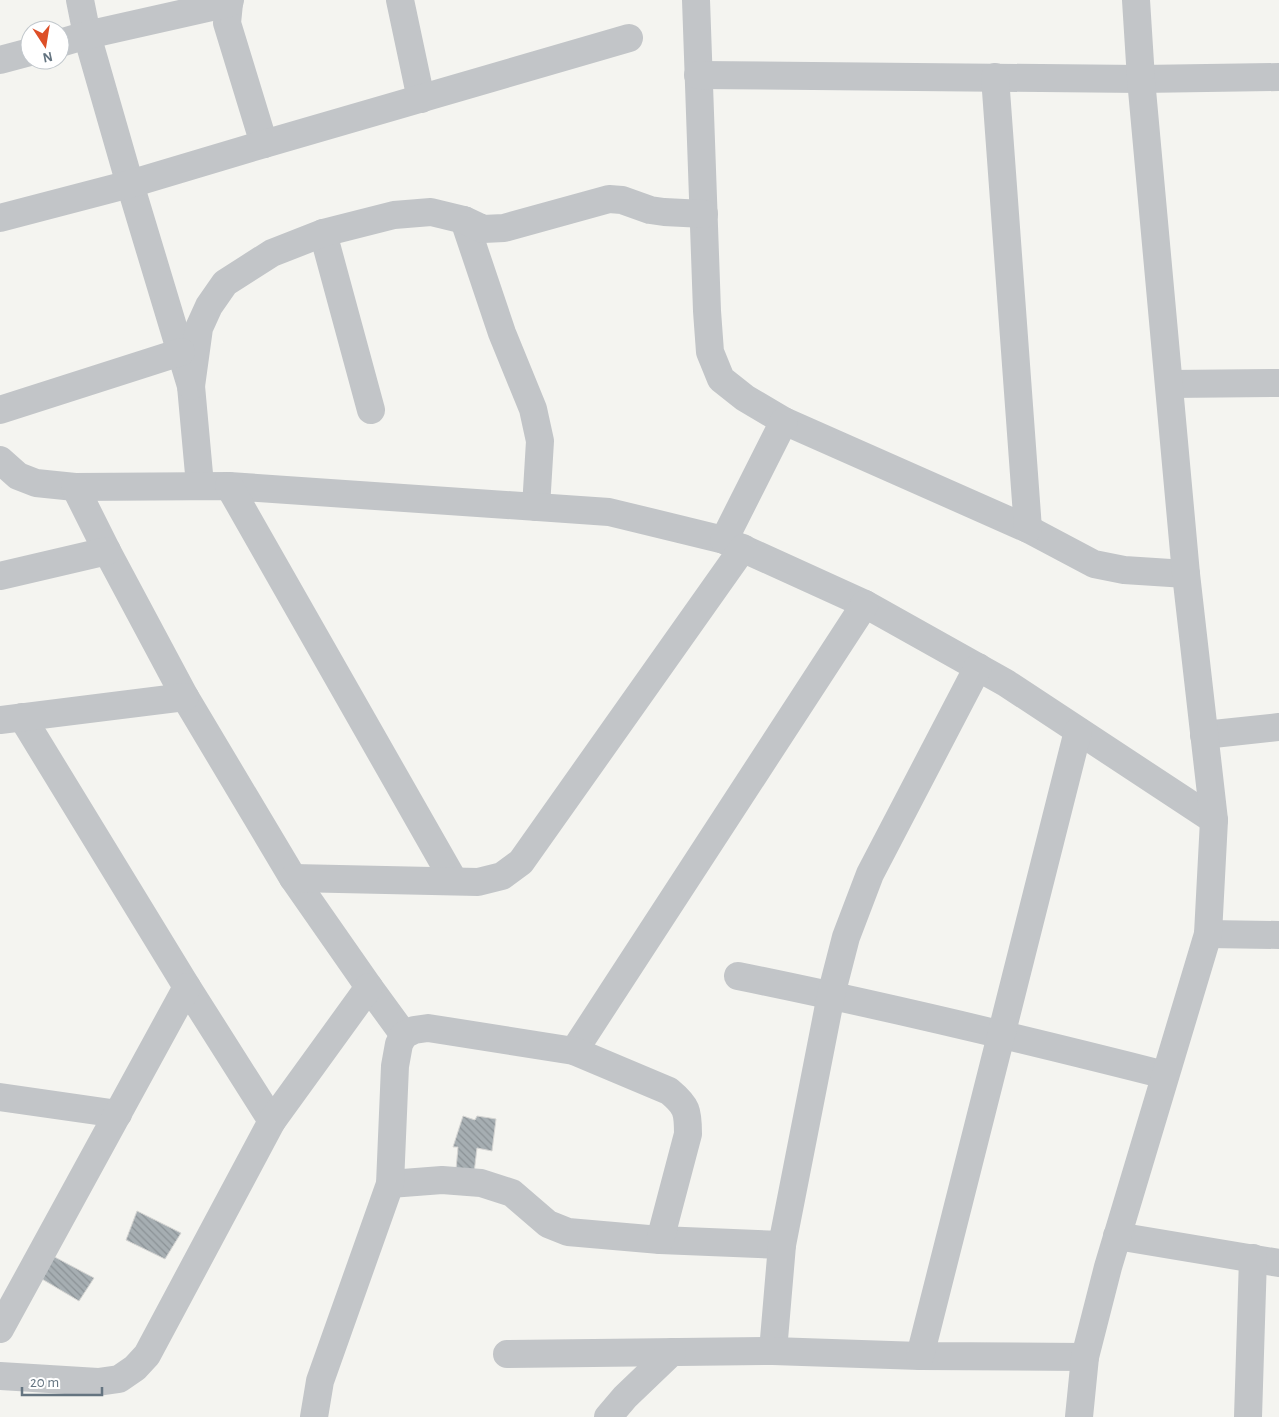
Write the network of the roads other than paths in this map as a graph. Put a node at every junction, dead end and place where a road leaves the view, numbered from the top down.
1 (80, 0) edge
2 (400, 0) edge
3 (696, 0) edge
4 (1136, 0) edge
5 (230, 1) edge
6 (87, 35) junction
7 (629, 38) dead end
8 (70, 40) edge
9 (20, 55) edge
10 (0, 60) edge
11 (698, 75) junction
12 (995, 77) junction
13 (1279, 77) edge
14 (1141, 78) junction
15 (421, 99) junction
16 (264, 144) junction
17 (130, 184) junction
18 (704, 214) junction
19 (0, 218) edge
20 (464, 220) junction
21 (323, 233) junction
22 (180, 352) junction
23 (1279, 383) edge
24 (1170, 384) junction
25 (191, 386) junction
26 (0, 410) edge
27 (371, 410) dead end
28 (784, 421) junction
29 (0, 460) edge
30 (200, 485) junction
31 (229, 486) junction
32 (75, 487) junction
33 (536, 507) junction
34 (1028, 529) junction
35 (734, 544) junction
36 (107, 551) junction
37 (1186, 574) junction
38 (0, 576) edge
39 (865, 604) junction
40 (978, 667) junction
41 (185, 697) junction
42 (11, 719) edge
43 (1279, 727) edge
44 (1078, 730) junction
45 (1204, 735) junction
46 (1214, 820) junction
47 (293, 878) junction
48 (454, 881) junction
49 (1208, 934) junction
50 (1279, 935) edge
51 (738, 976) dead end
52 (186, 987) junction
53 (369, 987) junction
54 (831, 995) junction
55 (1001, 1034) junction
56 (404, 1035) junction
57 (574, 1051) junction
58 (1165, 1074) junction
59 (0, 1097) edge
60 (118, 1114) junction
61 (272, 1122) junction
62 (390, 1184) junction
63 (1117, 1236) junction
64 (660, 1240) junction
65 (782, 1245) junction
66 (1253, 1258) junction
67 (1279, 1263) edge
68 (0, 1330) edge
69 (773, 1351) junction
70 (672, 1352) junction
71 (507, 1354) dead end
72 (920, 1356) junction
73 (1085, 1357) junction
74 (0, 1376) edge
75 (314, 1417) edge
76 (608, 1417) edge
77 (1079, 1417) edge
78 (1248, 1417) edge

1 - 6 street
2 - 15 street
3 - 11 street
4 - 14 street
5 - 6 street
5 - 16 street
6 - 8 street
6 - 17 street
7 - 15 street
9 - 10 street
11 - 12 street
11 - 18 street
12 - 14 street
12 - 34 street
13 - 14 street
14 - 24 street
15 - 16 street
16 - 17 street
17 - 19 street
17 - 22 street
18 - 20 street
18 - 28 street
20 - 21 street
20 - 33 street
21 - 25 street
21 - 27 street
22 - 25 street
22 - 26 street
23 - 24 street
24 - 37 street
25 - 30 street
28 - 34 street
28 - 35 street
29 - 32 street
30 - 31 street
30 - 32 street
31 - 33 street
31 - 48 street
32 - 36 street
33 - 35 street
34 - 37 street
35 - 39 street
35 - 48 street
36 - 38 street
36 - 41 street
37 - 45 street
39 - 40 street
39 - 57 street
40 - 44 street
40 - 54 street
41 - 42 street
41 - 47 street
42 - 52 street
43 - 45 street
44 - 46 street
44 - 55 street
45 - 46 street
46 - 49 street
47 - 48 street
47 - 53 street
49 - 50 street
49 - 58 street
51 - 54 street
52 - 60 street
52 - 61 street
53 - 56 street
53 - 61 street
54 - 55 street
54 - 65 street
55 - 58 street
55 - 72 street
56 - 57 street
56 - 62 street
57 - 64 street
58 - 63 street
59 - 60 street
60 - 68 street
61 - 74 street
62 - 64 street
62 - 75 street
63 - 66 street
63 - 73 street
64 - 65 street
65 - 69 street
66 - 67 street
66 - 78 street
69 - 70 street
69 - 72 street
70 - 71 street
70 - 76 street
72 - 73 street
73 - 77 street

